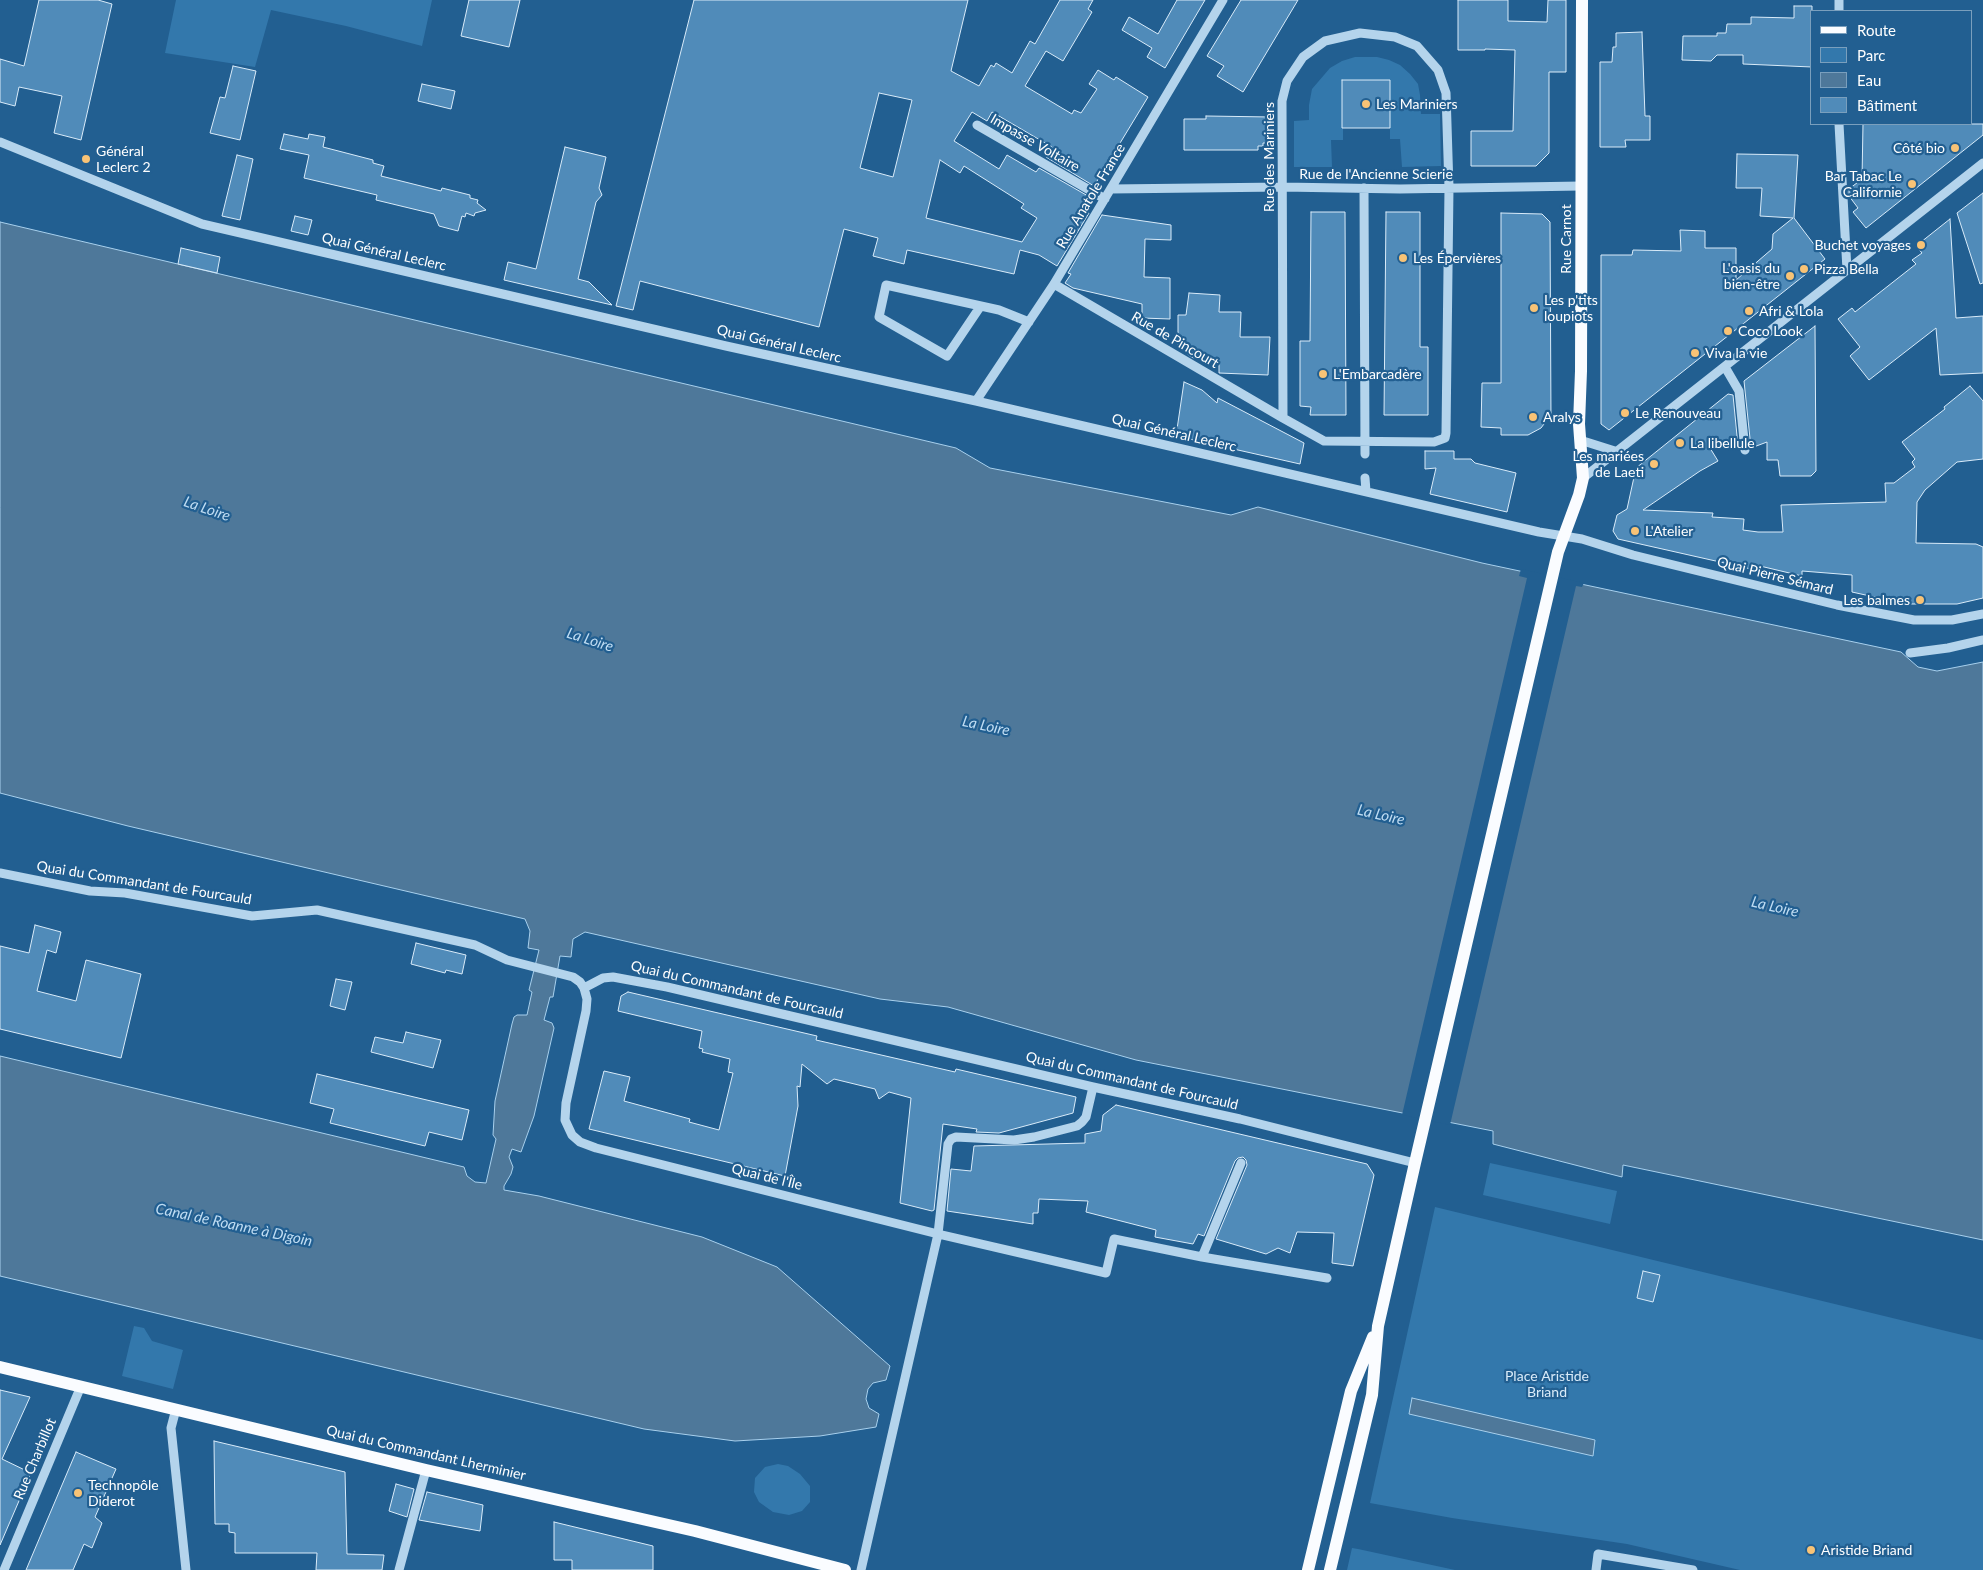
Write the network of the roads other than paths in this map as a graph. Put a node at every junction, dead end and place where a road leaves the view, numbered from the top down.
1 (1223, 0) edge
2 (1582, 0) edge
3 (976, 125) dead end
4 (1839, 125) edge
5 (0, 142) edge
6 (1983, 163) edge
7 (1581, 186) junction
8 (1282, 187) junction
9 (1364, 188) junction
10 (1449, 188) junction
11 (1111, 189) junction
12 (1105, 199) junction
13 (1847, 270) junction
14 (1054, 284) junction
15 (980, 307) junction
16 (1029, 322) junction
17 (1725, 367) junction
18 (976, 401) junction
19 (1282, 418) junction
20 (1580, 440) junction
21 (1366, 442) junction
22 (1745, 450) dead end
23 (1618, 452) junction
24 (1365, 454) dead end
25 (1365, 478) dead end
26 (1583, 478) junction
27 (1366, 490) junction
28 (1562, 537) junction
29 (1983, 614) edge
30 (1983, 640) edge
31 (1910, 653) dead end
32 (0, 873) edge
33 (584, 988) junction
34 (1093, 1087) junction
35 (1241, 1163) dead end
36 (1415, 1163) junction
37 (938, 1234) junction
38 (1202, 1257) junction
39 (1326, 1278) dead end
40 (1378, 1326) junction
41 (0, 1367) edge
42 (81, 1386) junction
43 (176, 1409) junction
44 (426, 1470) junction
45 (4, 1570) edge
46 (186, 1570) edge
47 (399, 1570) edge
48 (845, 1570) edge
49 (861, 1570) edge
50 (1308, 1570) edge
51 (1330, 1570) edge
52 (1596, 1570) edge
53 (1693, 1570) edge

1 - 11 street, Rue Anatole France
2 - 7 main road, Rue Carnot
3 - 12 street, Impasse Voltaire
4 - 13 street
5 - 18 street, Quai Général Leclerc
6 - 13 street
7 - 10 street, Rue de l'Ancienne Scierie
7 - 20 main road, Rue Carnot
8 - 9 street, Rue de l'Ancienne Scierie
8 - 10 street, Rue des Mariniers
8 - 11 street, Rue de l'Ancienne Scierie
8 - 19 street, Rue des Mariniers
9 - 10 street, Rue de l'Ancienne Scierie
9 - 21 street
10 - 21 street, Rue des Mariniers
11 - 12 street, Rue Anatole France
12 - 14 street, Rue Anatole France
13 - 17 street
14 - 16 street, Rue Anatole France
14 - 19 street, Rue de Pincourt
15 - 15 street
15 - 16 street
16 - 18 street, Rue Anatole France
17 - 22 street
17 - 23 street
18 - 27 street, Quai Général Leclerc
19 - 21 street, Rue des Mariniers
20 - 23 street
20 - 26 main road, Rue Carnot
21 - 24 street
23 - 26 street
25 - 27 street
26 - 28 main road
27 - 28 street, Quai Général Leclerc
28 - 29 street, Quai Pierre Sémard
28 - 36 main road
30 - 31 street
32 - 33 street, Quai du Commandant de Fourcauld
33 - 34 street, Quai du Commandant de Fourcauld
33 - 37 street, Quai de l'Île
34 - 36 street, Quai du Commandant de Fourcauld
34 - 37 street
35 - 38 street
36 - 40 main road
37 - 38 street, Quai de l'Île
37 - 49 street
38 - 39 street
40 - 50 main road
40 - 51 main road
41 - 42 main road, Quai du Commandant Lherminier
42 - 43 main road, Quai du Commandant Lherminier
42 - 45 street, Rue Charbillot
43 - 44 main road, Quai du Commandant Lherminier
43 - 46 street
44 - 47 street
44 - 48 main road, Quai du Commandant Lherminier
52 - 53 street

